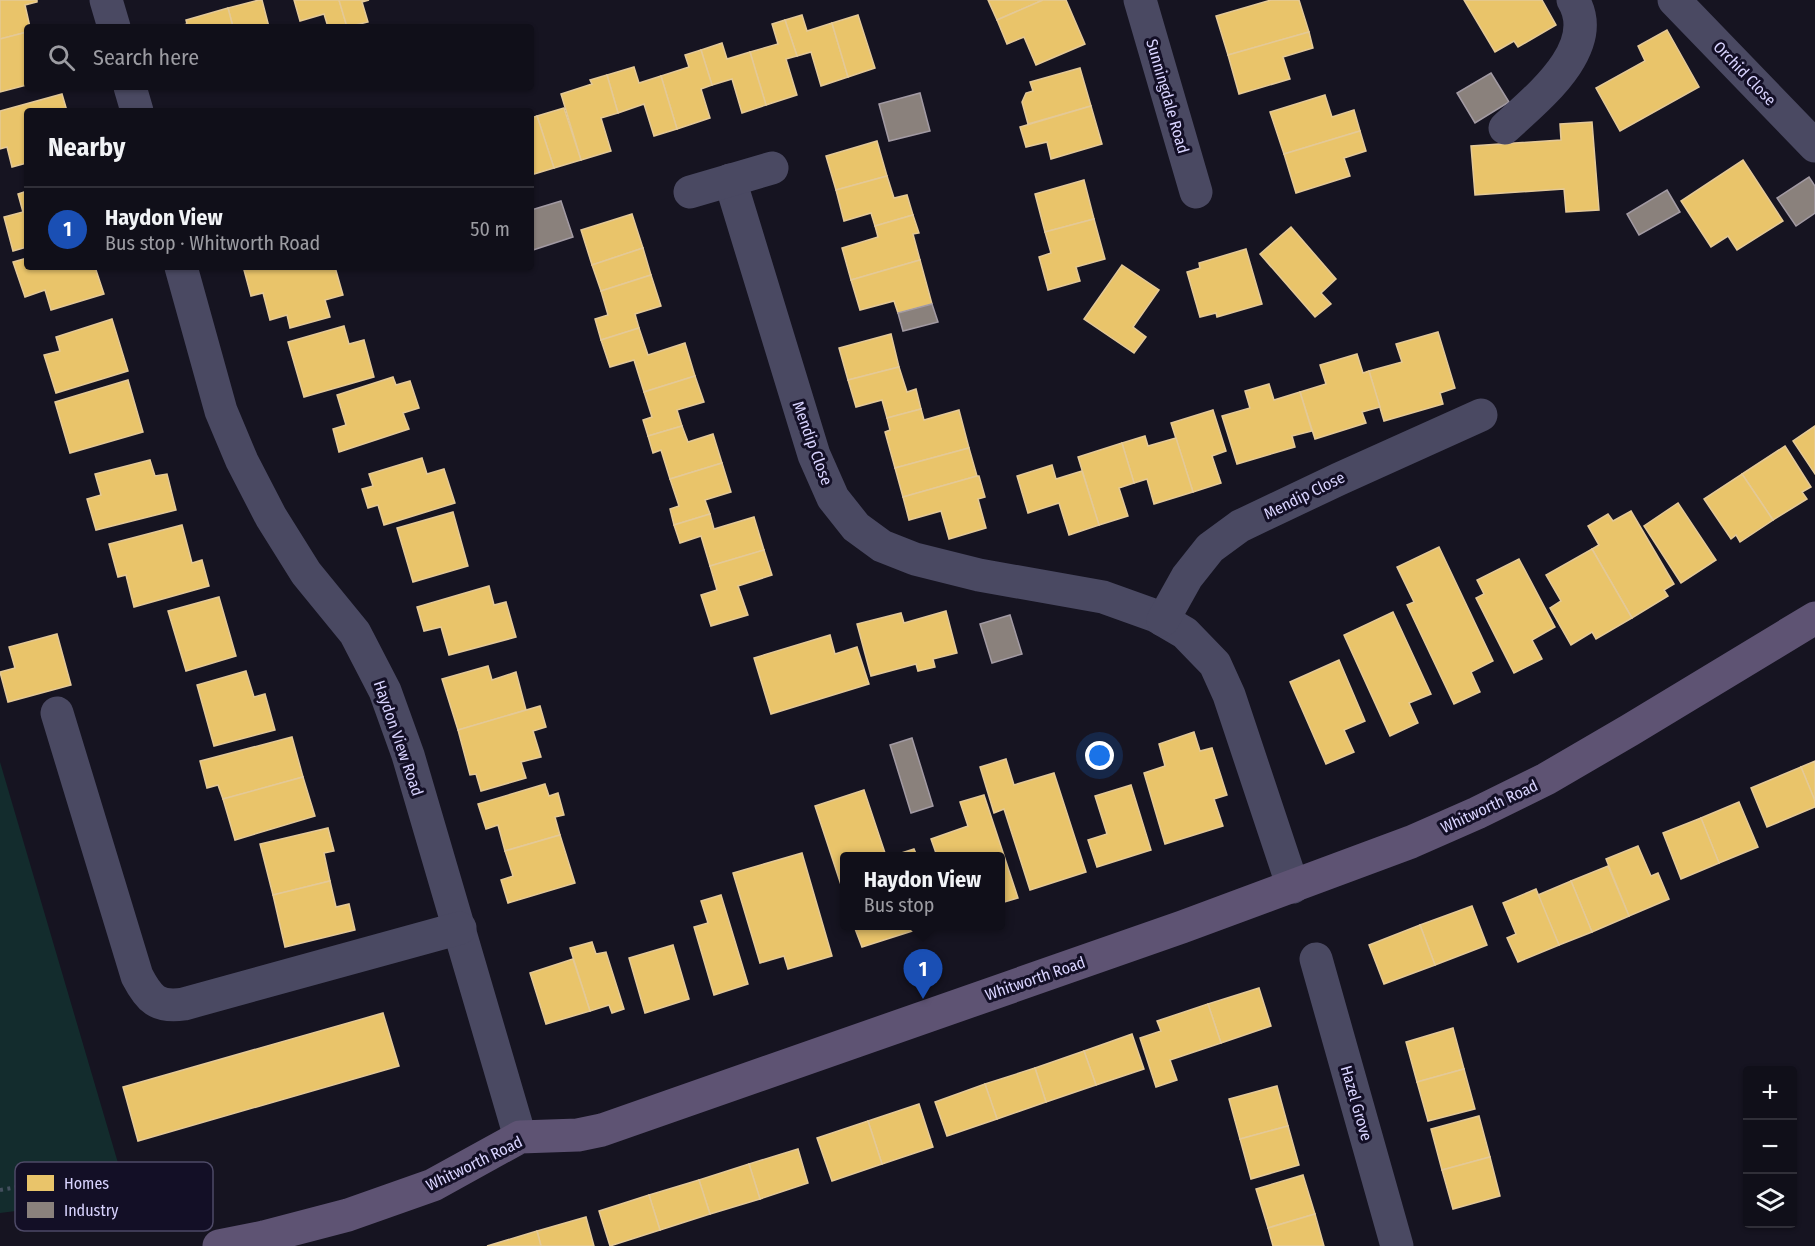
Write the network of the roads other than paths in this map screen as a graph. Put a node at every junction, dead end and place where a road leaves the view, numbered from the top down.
1 (106, 0) edge
2 (1140, 0) edge
3 (1674, 0) edge
4 (1577, 1) edge
5 (113, 24) edge
6 (131, 90) edge
7 (136, 108) edge
8 (1505, 128) dead end
9 (1815, 146) edge
10 (772, 168) dead end
11 (730, 180) junction
12 (690, 192) dead end
13 (1196, 192) dead end
14 (182, 270) edge
15 (1481, 415) dead end
16 (1815, 618) edge
17 (1163, 620) junction
18 (57, 713) dead end
19 (1293, 887) junction
20 (460, 928) junction
21 (1316, 959) dead end
22 (520, 1137) junction
23 (219, 1246) edge
24 (1397, 1246) edge

1 - 5 street
2 - 13 street, Sunningdale Road
3 - 9 street, Orchid Close
4 - 8 street
6 - 7 street
10 - 11 street
11 - 12 street
11 - 17 street, Mendip Close
14 - 20 street, Haydon View Road
15 - 17 street, Mendip Close
16 - 19 main road, Whitworth Road
17 - 19 street, Mendip Close
18 - 20 street
19 - 22 main road, Whitworth Road
20 - 22 street, Haydon View Road
21 - 24 street, Hazel Grove
22 - 23 main road, Whitworth Road

